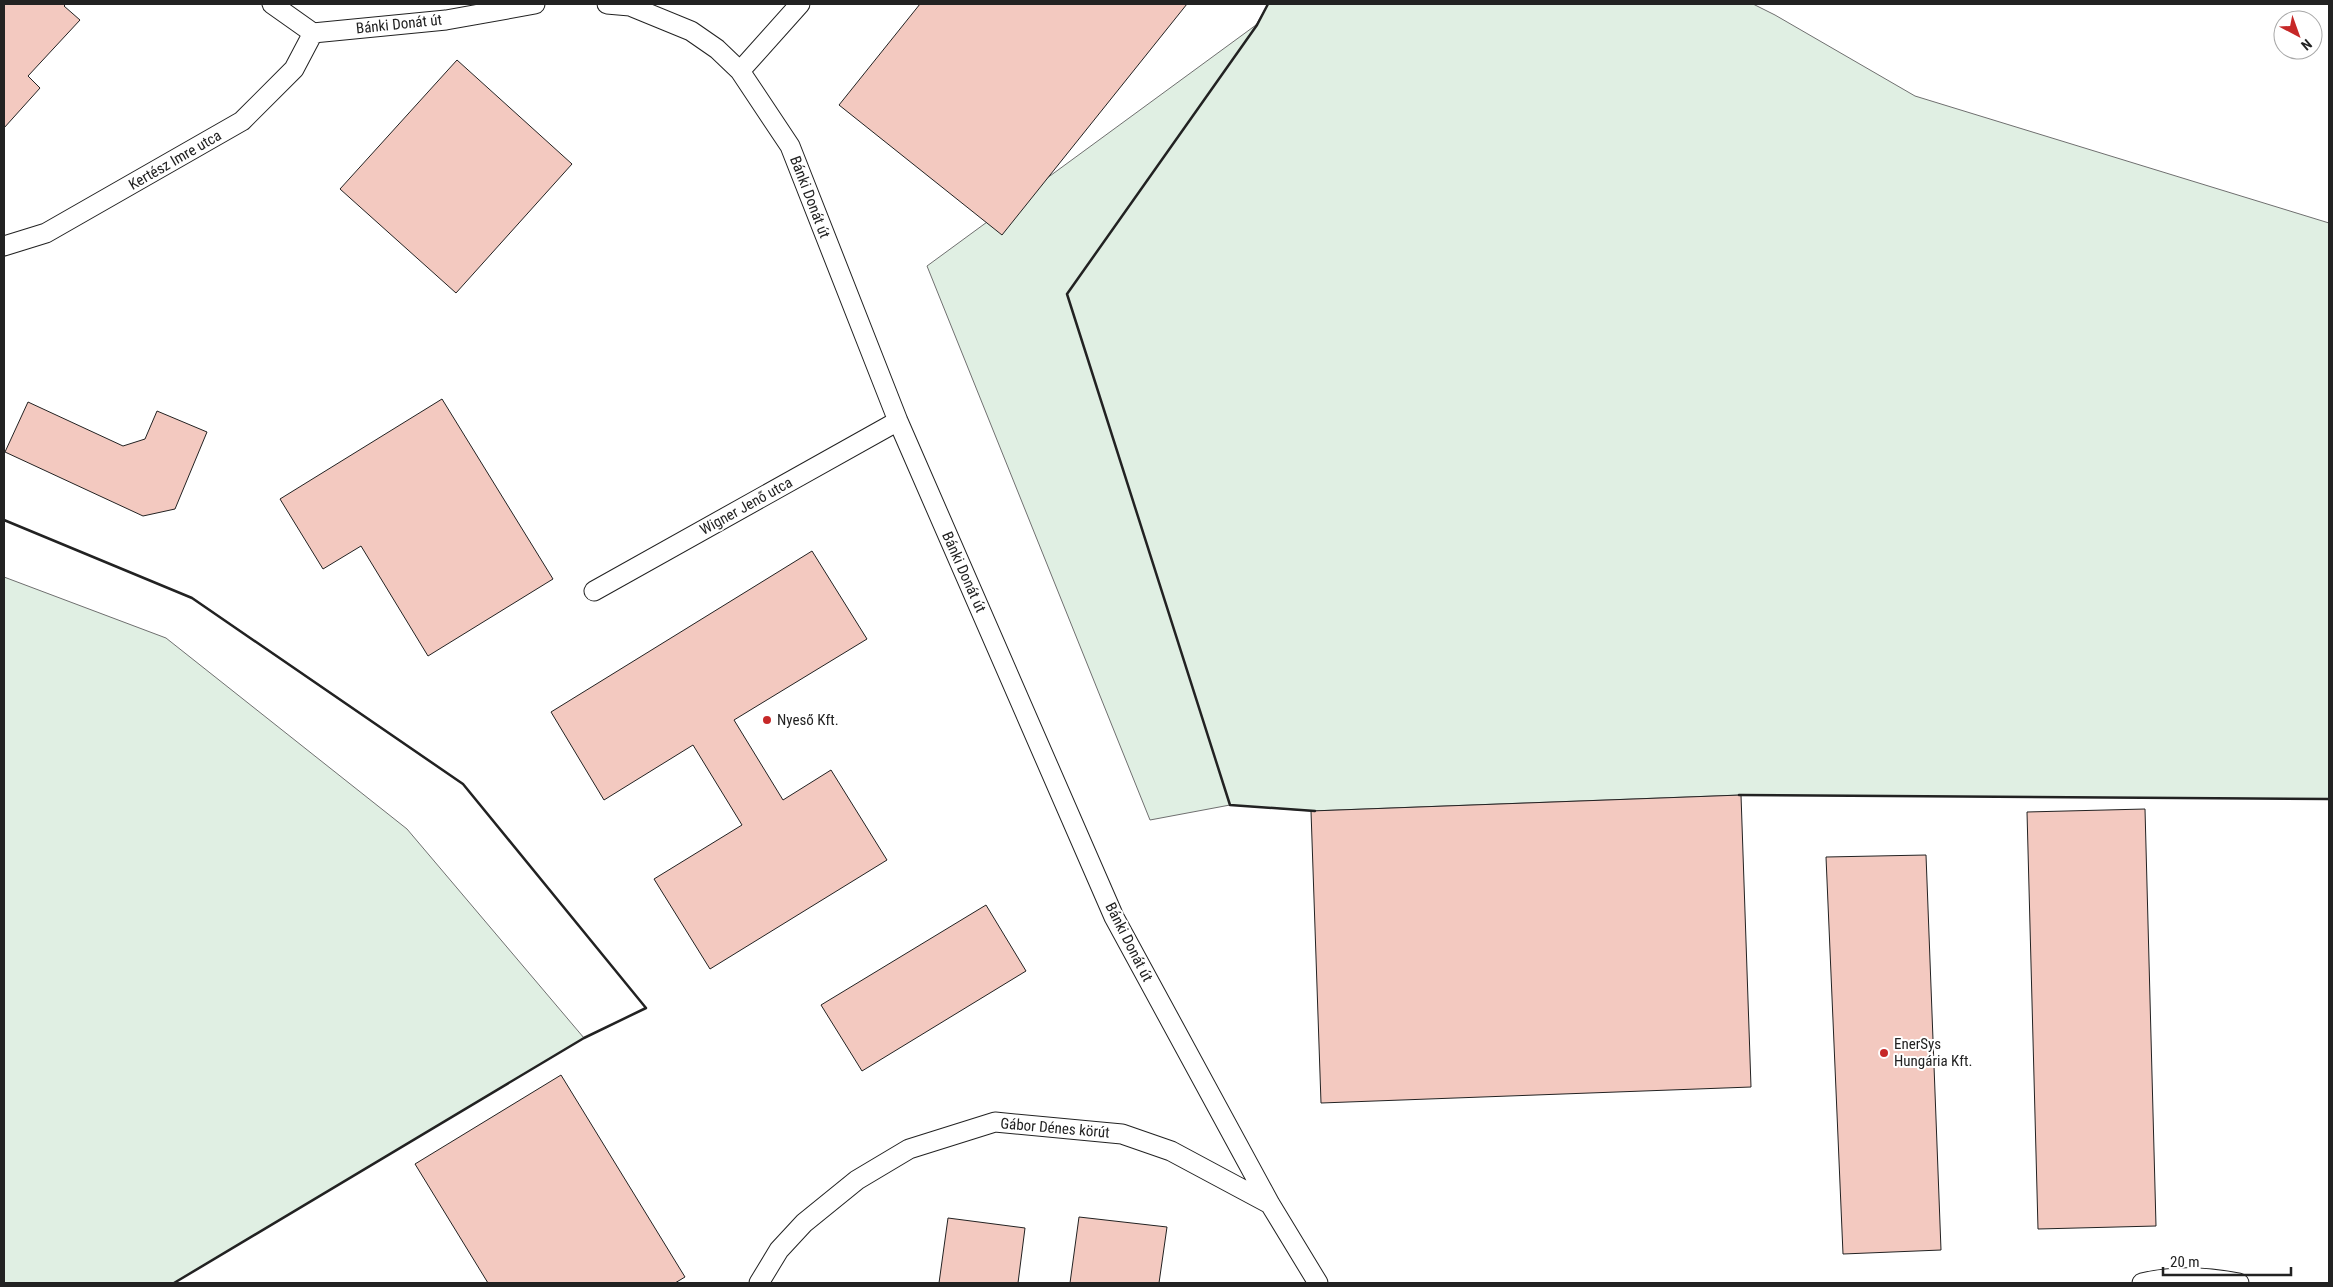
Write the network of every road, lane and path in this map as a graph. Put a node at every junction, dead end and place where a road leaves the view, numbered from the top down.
1 (272, 4) edge
2 (535, 4) edge
3 (606, 4) edge
4 (800, 4) edge
5 (313, 33) junction
6 (740, 71) junction
7 (4, 246) edge
8 (898, 421) junction
9 (594, 591) dead end
10 (1270, 1204) junction
11 (759, 1283) edge
12 (1318, 1283) edge
13 (2142, 1283) edge
14 (2239, 1283) edge

1 - 5 lane
2 - 5 lane, Bánki Donát út
3 - 6 lane, Bánki Donát út
4 - 6 lane
5 - 7 lane, Kertész Imre utca
6 - 8 lane, Bánki Donát út
8 - 9 lane, Wigner Jenő utca
8 - 10 lane, Bánki Donát út
10 - 11 lane, Gábor Dénes körút
10 - 12 lane
13 - 14 lane

